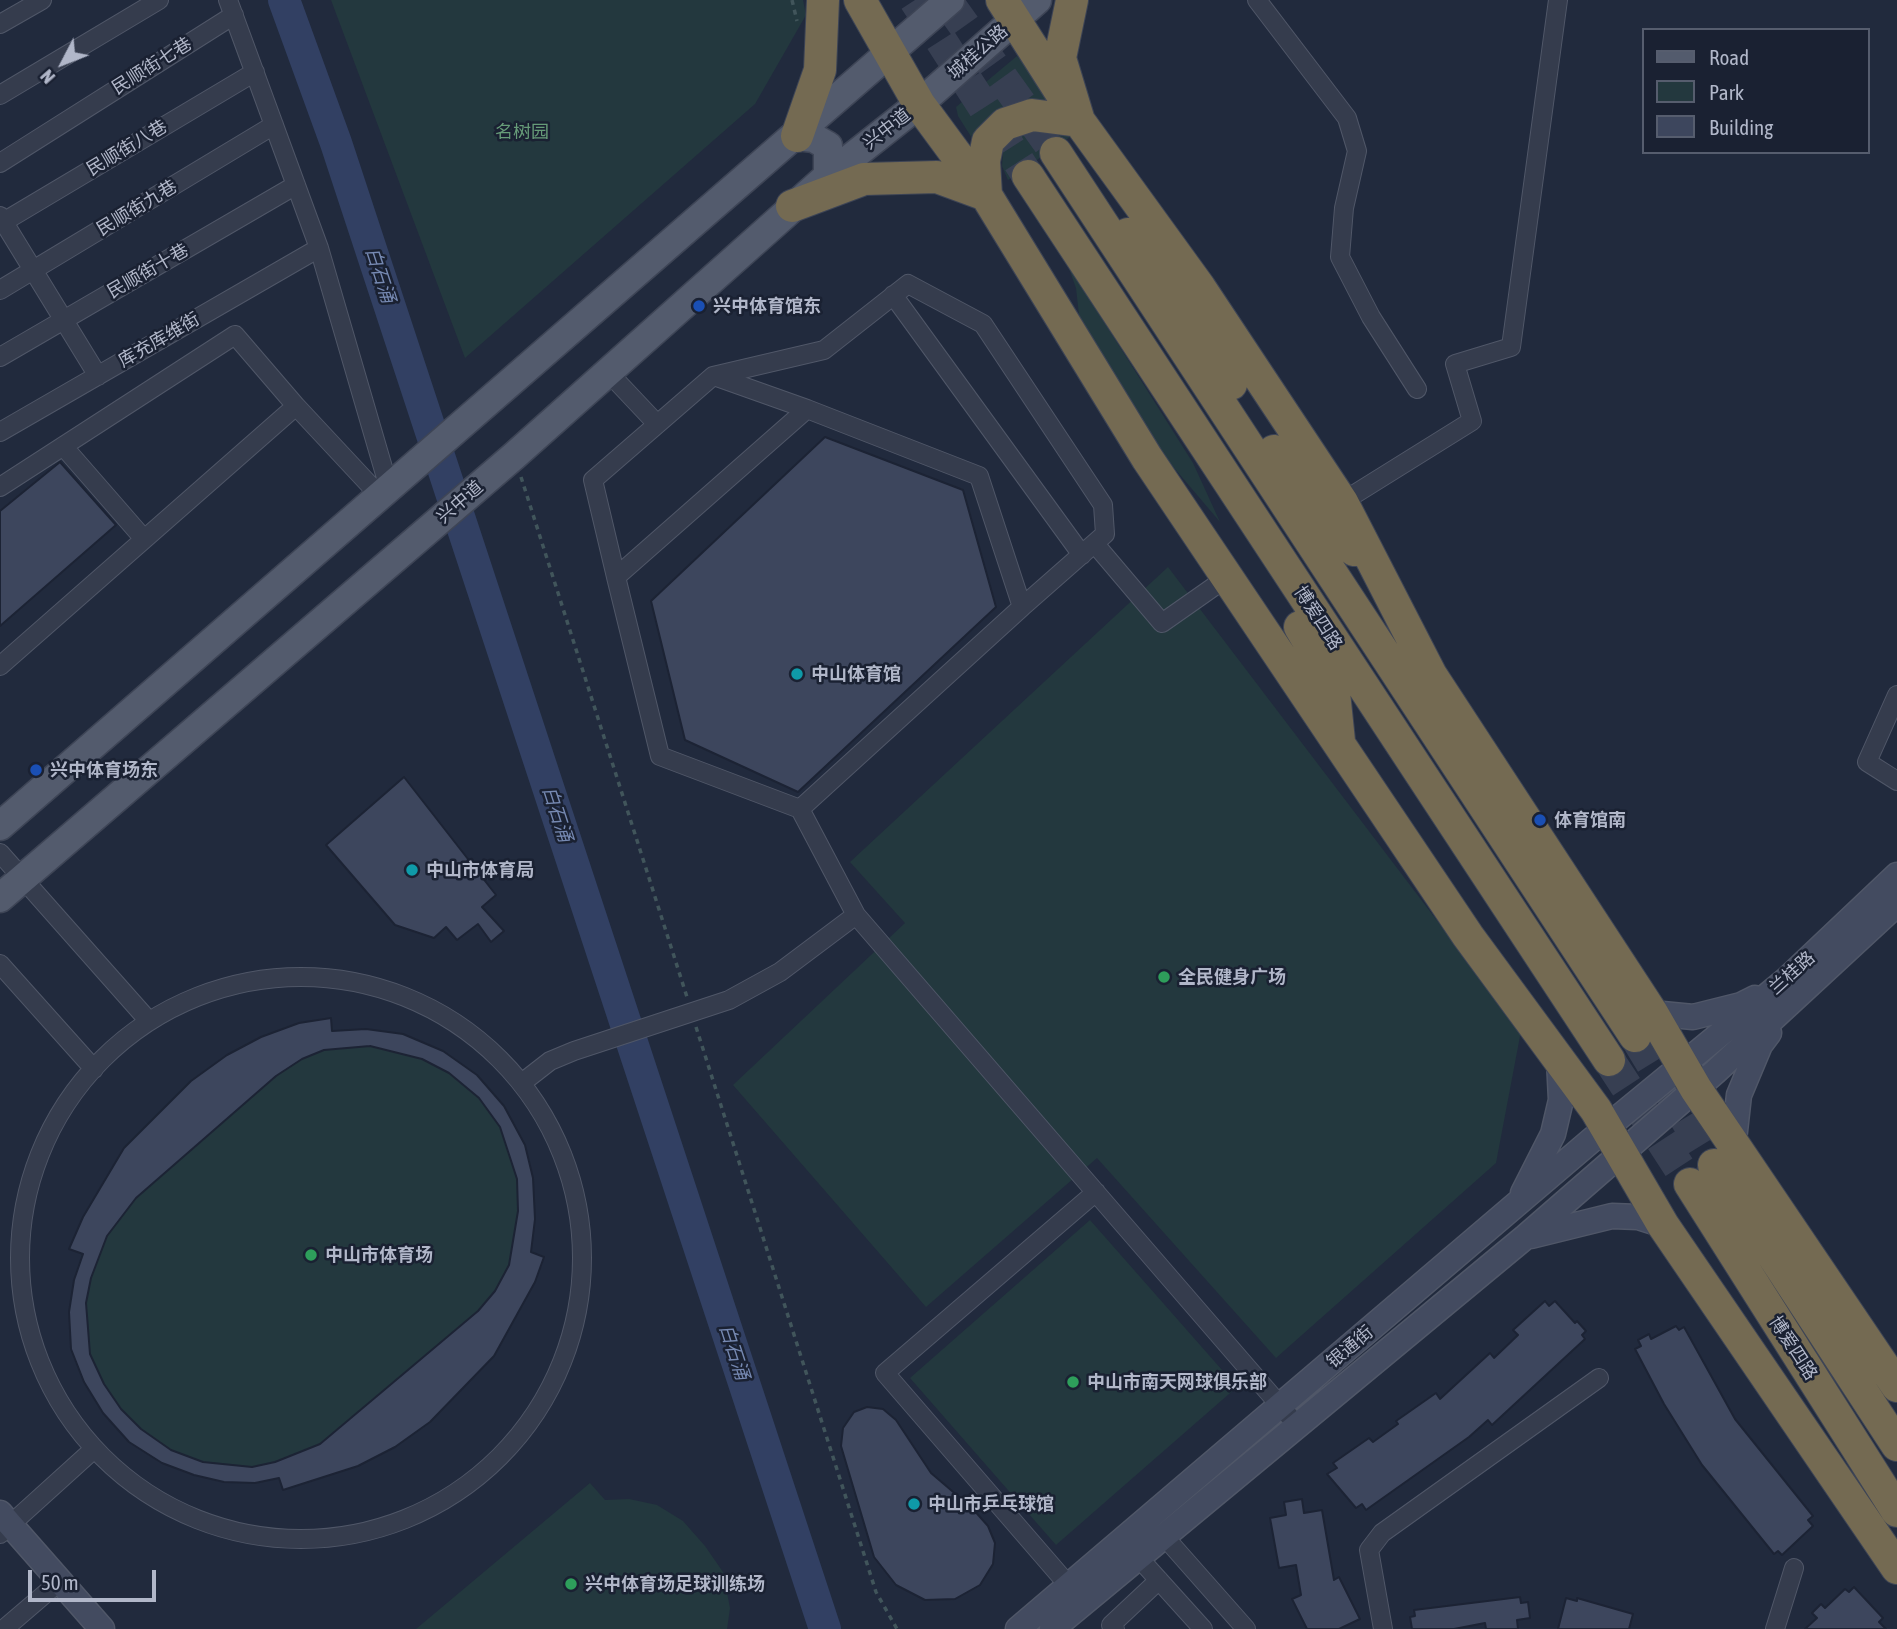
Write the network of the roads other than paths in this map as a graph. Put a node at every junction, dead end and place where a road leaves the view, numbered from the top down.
1 (42, 0) edge
2 (159, 0) edge
3 (822, 0) edge
4 (860, 0) edge
5 (950, 0) edge
6 (1072, 0) edge
7 (1257, 0) edge
8 (1558, 0) edge
9 (1018, 7) edge
10 (231, 8) edge
11 (0, 24) edge
12 (889, 52) junction
13 (255, 72) junction
14 (0, 95) edge
15 (919, 104) junction
16 (1079, 121) junction
17 (274, 124) junction
18 (797, 136) junction
19 (1056, 153) tunnel mouth
20 (0, 163) edge
21 (828, 176) junction
22 (1028, 176) tunnel mouth
23 (296, 185) junction
24 (986, 195) junction
25 (792, 206) junction
26 (1094, 212) junction
27 (1, 220) edge
28 (319, 248) junction
29 (33, 270) junction
30 (0, 290) edge
31 (894, 295) junction
32 (64, 320) junction
33 (0, 357) edge
34 (608, 372) junction
35 (98, 376) junction
36 (713, 376) junction
37 (1417, 389) dead end
38 (296, 406) junction
39 (807, 409) junction
40 (657, 424) junction
41 (0, 432) edge
42 (63, 446) junction
43 (0, 488) edge
44 (385, 492) junction
45 (1342, 502) junction
46 (144, 539) junction
47 (1272, 548) junction
48 (1088, 549) junction
49 (1229, 576) junction
50 (616, 577) junction
51 (1022, 607) junction
52 (0, 666) edge
53 (1431, 676) junction
54 (1897, 695) edge
55 (1339, 744) junction
56 (1897, 781) edge
57 (800, 809) junction
58 (0, 826) edge
59 (0, 853) edge
60 (1897, 875) edge
61 (23, 878) junction
62 (0, 898) edge
63 (1897, 904) edge
64 (856, 915) junction
65 (0, 964) edge
66 (1793, 987) junction
67 (148, 1020) junction
68 (1644, 1025) junction
69 (1559, 1060) junction
70 (1609, 1060) tunnel mouth
71 (94, 1069) junction
72 (1690, 1077) junction
73 (523, 1082) junction
74 (1615, 1139) junction
75 (1734, 1140) junction
76 (1096, 1192) junction
77 (1511, 1211) junction
78 (1663, 1225) junction
79 (1524, 1238) junction
80 (1599, 1378) dead end
81 (1897, 1386) edge
82 (1280, 1405) junction
83 (1296, 1424) junction
84 (1897, 1445) edge
85 (94, 1449) junction
86 (1897, 1511) edge
87 (3, 1527) edge
88 (1163, 1535) junction
89 (1138, 1557) junction
90 (1794, 1568) dead end
91 (1897, 1569) edge
92 (1159, 1580) junction
93 (54, 1586) junction
94 (1076, 1594) junction
95 (5, 1629) edge
96 (82, 1629) edge
97 (102, 1629) edge
98 (1018, 1629) edge
99 (1052, 1629) edge
100 (1115, 1629) edge
101 (1203, 1629) edge
102 (1246, 1629) edge
103 (1383, 1629) edge
104 (1775, 1629) edge

1 - 11 street
2 - 14 street
3 - 18 highway
4 - 12 highway
5 - 12 main road
6 - 16 highway
7 - 37 street
8 - 45 street
9 - 15 main road, 城桂公路
9 - 16 highway
10 - 13 street
10 - 20 street, 民顺街七巷
12 - 15 highway
12 - 18 main road
13 - 17 street
13 - 27 street, 民顺街八巷
15 - 21 main road, 兴中道
15 - 24 highway
16 - 24 highway
16 - 45 highway
17 - 23 street
17 - 29 street, 民顺街九巷
18 - 21 main road
18 - 44 main road
19 - 26 highway, 博爱四路
21 - 25 main road, 兴中道
22 - 47 highway, 博爱四路
23 - 28 street
23 - 32 street, 民顺街十巷
24 - 25 highway
24 - 49 highway
25 - 34 main road, 兴中道
26 - 53 highway
26 - 68 highway, 博爱四路
27 - 29 street
28 - 35 street, 库充库维街
28 - 44 street
29 - 30 street, 民顺街九巷
29 - 32 street
31 - 36 street
31 - 48 street
31 - 48 street
32 - 33 street, 民顺街十巷
32 - 35 street
34 - 40 street
34 - 61 main road, 兴中道
35 - 41 street, 库充库维街
36 - 39 street
36 - 40 street
38 - 42 street
38 - 44 street
38 - 46 street
39 - 50 street
39 - 51 street
40 - 50 street
42 - 43 street
42 - 46 street
44 - 58 main road
45 - 53 highway
46 - 52 street
47 - 55 highway
47 - 70 highway, 博爱四路
48 - 49 street
48 - 51 street
49 - 55 highway
50 - 57 street
51 - 57 street
53 - 68 highway
54 - 56 street
55 - 69 highway
57 - 64 street
59 - 61 street
60 - 66 street, 兰桂路
61 - 62 main road, 兴中道
61 - 67 street
63 - 66 street, 兰桂路
64 - 73 street
64 - 76 street
65 - 71 street
66 - 68 street
66 - 72 street, 兰桂路
66 - 75 street
67 - 71 street
67 - 73 street
68 - 72 highway
69 - 74 highway
69 - 77 street
71 - 85 street
72 - 74 street, 银通街
72 - 75 highway
73 - 85 street
74 - 77 street, 银通街
74 - 78 highway
74 - 79 street, 银通街
75 - 81 highway
76 - 82 street
76 - 94 street
77 - 82 street, 银通街
78 - 79 street
78 - 91 highway
79 - 83 street, 银通街
80 - 103 street
82 - 83 street
82 - 94 street, 银通街
83 - 88 street, 银通街
84 - 86 highway, 博爱四路
85 - 87 street
87 - 93 street
88 - 89 street, 银通街
88 - 102 street
89 - 92 street
89 - 94 street, 银通街
90 - 104 street
92 - 100 street
92 - 101 street
93 - 95 street
93 - 96 street
93 - 97 street
94 - 98 street, 银通街
94 - 99 street, 银通街

